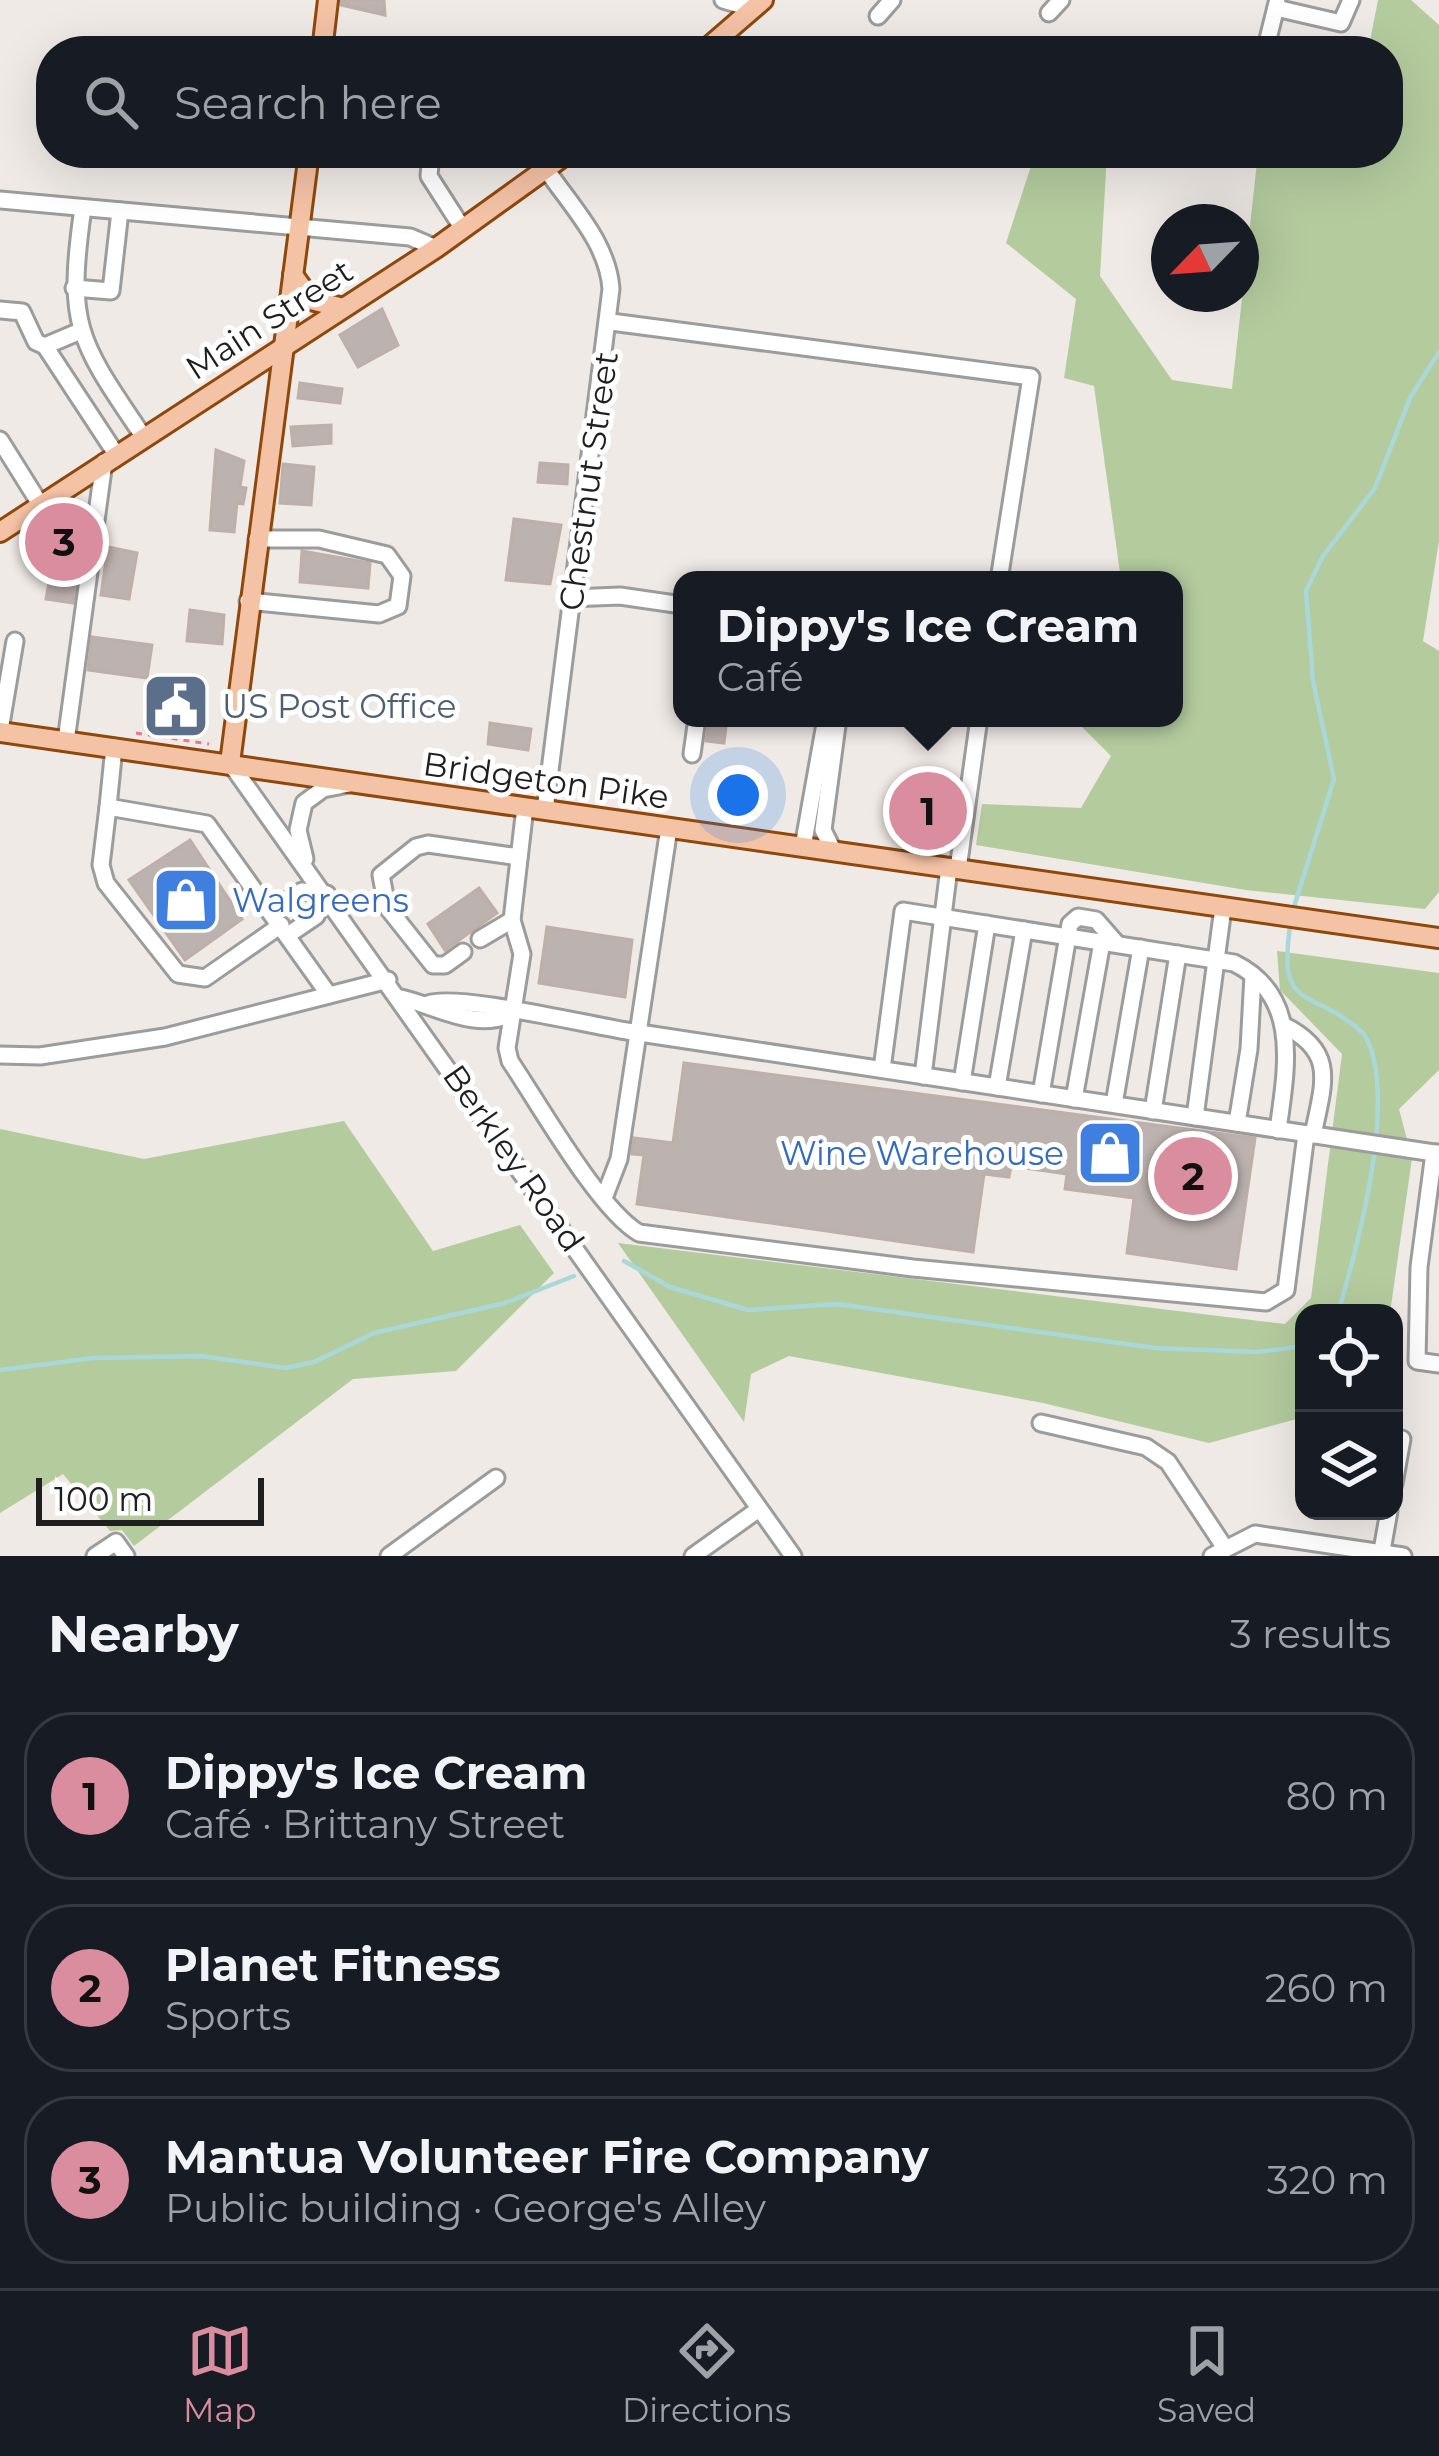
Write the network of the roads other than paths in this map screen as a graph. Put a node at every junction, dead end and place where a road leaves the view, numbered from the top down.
1 (328, 0) edge
2 (723, 0) edge
3 (892, 0) edge
4 (1061, 0) edge
5 (1351, 0) edge
6 (758, 4) edge
7 (1276, 4) edge
8 (1049, 14) dead end
9 (878, 16) dead end
10 (324, 36) edge
11 (721, 36) edge
12 (1268, 36) edge
13 (307, 168) edge
14 (430, 168) edge
15 (549, 168) edge
16 (546, 170) junction
17 (0, 200) edge
18 (83, 208) junction
19 (120, 211) junction
20 (299, 226) junction
21 (464, 229) junction
22 (436, 248) junction
23 (293, 275) junction
24 (74, 288) junction
25 (343, 308) junction
26 (0, 310) edge
27 (611, 322) junction
28 (78, 332) junction
29 (45, 346) junction
30 (283, 348) junction
31 (143, 436) junction
32 (0, 440) edge
33 (110, 458) junction
34 (40, 504) junction
35 (0, 532) edge
36 (257, 539) junction
37 (1000, 571) edge
38 (570, 598) junction
39 (248, 602) junction
40 (673, 604) edge
41 (15, 640) dead end
42 (692, 727) edge
43 (824, 727) edge
44 (837, 727) edge
45 (977, 727) edge
46 (0, 731) edge
47 (66, 741) junction
48 (114, 748) junction
49 (688, 753) dead end
50 (230, 763) junction
51 (356, 783) junction
52 (108, 807) junction
53 (535, 809) junction
54 (669, 828) junction
55 (802, 847) junction
56 (834, 852) junction
57 (519, 857) junction
58 (307, 868) junction
59 (953, 869) junction
60 (327, 894) junction
61 (1223, 908) junction
62 (943, 917) junction
63 (512, 920) junction
64 (280, 924) junction
65 (987, 924) junction
66 (1024, 930) junction
67 (1064, 937) junction
68 (1439, 938) edge
69 (480, 939) dead end
70 (1110, 943) junction
71 (1142, 948) junction
72 (463, 952) dead end
73 (1178, 954) junction
74 (1214, 960) junction
75 (1252, 972) junction
76 (388, 980) junction
77 (328, 995) junction
78 (401, 998) junction
79 (513, 1013) junction
80 (1283, 1025) junction
81 (638, 1033) junction
82 (0, 1055) edge
83 (882, 1069) junction
84 (923, 1076) junction
85 (962, 1082) junction
86 (998, 1087) junction
87 (1041, 1094) junction
88 (1074, 1099) junction
89 (1114, 1104) junction
90 (1153, 1111) junction
91 (1195, 1117) junction
92 (1237, 1124) junction
93 (1278, 1130) junction
94 (1309, 1134) junction
95 (1436, 1153) edge
96 (604, 1198) junction
97 (1439, 1364) edge
98 (1041, 1424) dead end
99 (496, 1478) dead end
100 (759, 1509) junction
101 (1387, 1520) edge
102 (121, 1549) edge
103 (1219, 1552) edge
104 (1381, 1555) edge
105 (94, 1556) edge
106 (388, 1556) edge
107 (692, 1556) edge
108 (793, 1556) edge
109 (1403, 1556) edge

1 - 10 main road
2 - 6 street
3 - 9 street
4 - 8 street
5 - 7 street
6 - 11 main road
7 - 12 street
13 - 20 main road
14 - 21 street
15 - 16 main road, Main Street
16 - 21 main road, Main Street
16 - 27 street, Chestnut Street
17 - 18 street
18 - 19 street
18 - 24 street
19 - 20 street
19 - 24 street
20 - 22 street
20 - 23 main road
21 - 22 main road, Main Street
22 - 25 main road, Main Street
23 - 25 main road
23 - 30 main road
24 - 28 street
25 - 30 main road, Main Street
26 - 29 street
27 - 37 street
27 - 38 street, Chestnut Street
28 - 29 street
28 - 31 street
29 - 33 street
30 - 31 main road, Main Street
30 - 36 main road
31 - 33 main road, Main Street
32 - 34 street
33 - 34 main road, Main Street
33 - 47 street
34 - 35 main road, Main Street
36 - 39 main road
36 - 39 street
38 - 40 street
38 - 53 street, Chestnut Street
39 - 50 main road
41 - 46 street
42 - 49 street
43 - 55 street
44 - 56 street
45 - 59 street
46 - 47 main road, Bridgeton Pike
47 - 48 main road, Bridgeton Pike
48 - 50 main road, Bridgeton Pike
48 - 52 street
50 - 51 main road, Bridgeton Pike
50 - 58 street, Berkley Road
51 - 53 main road, Bridgeton Pike
51 - 58 street
52 - 64 street
52 - 64 street
53 - 54 main road, Bridgeton Pike
53 - 57 street, Chestnut Street
54 - 55 main road, Bridgeton Pike
54 - 81 street
55 - 56 main road, Bridgeton Pike
56 - 59 main road, Bridgeton Pike
57 - 63 street, Chestnut Street
57 - 72 street
58 - 60 street, Berkley Road
59 - 61 main road, Bridgeton Pike
59 - 62 street
60 - 64 street
60 - 64 street
60 - 76 street, Berkley Road
61 - 68 main road, Bridgeton Pike
61 - 74 street
62 - 65 street
62 - 83 street
62 - 84 street
63 - 69 street
63 - 79 street, Chestnut Street
64 - 77 street
65 - 66 street
65 - 85 street
66 - 67 street
66 - 86 street
67 - 70 street
67 - 87 street
70 - 71 street
70 - 88 street
71 - 73 street
71 - 89 street
73 - 74 street
73 - 90 street
74 - 75 street
74 - 91 street
75 - 80 street
75 - 92 street
76 - 77 street
76 - 78 street, Berkley Road
77 - 82 street
78 - 79 street
78 - 100 street, Berkley Road
79 - 81 street
79 - 96 street, Chestnut Street
80 - 93 street
80 - 94 street
81 - 83 street
81 - 96 street
83 - 84 street
84 - 85 street
85 - 86 street
86 - 87 street
87 - 88 street
88 - 89 street
89 - 90 street
90 - 91 street
91 - 92 street
92 - 93 street
93 - 94 street
94 - 95 street
94 - 96 street, Chestnut Street
95 - 97 street
98 - 103 street
99 - 106 street
100 - 107 street
100 - 108 street, Berkley Road
101 - 104 street
102 - 105 street
103 - 104 street
104 - 109 street

